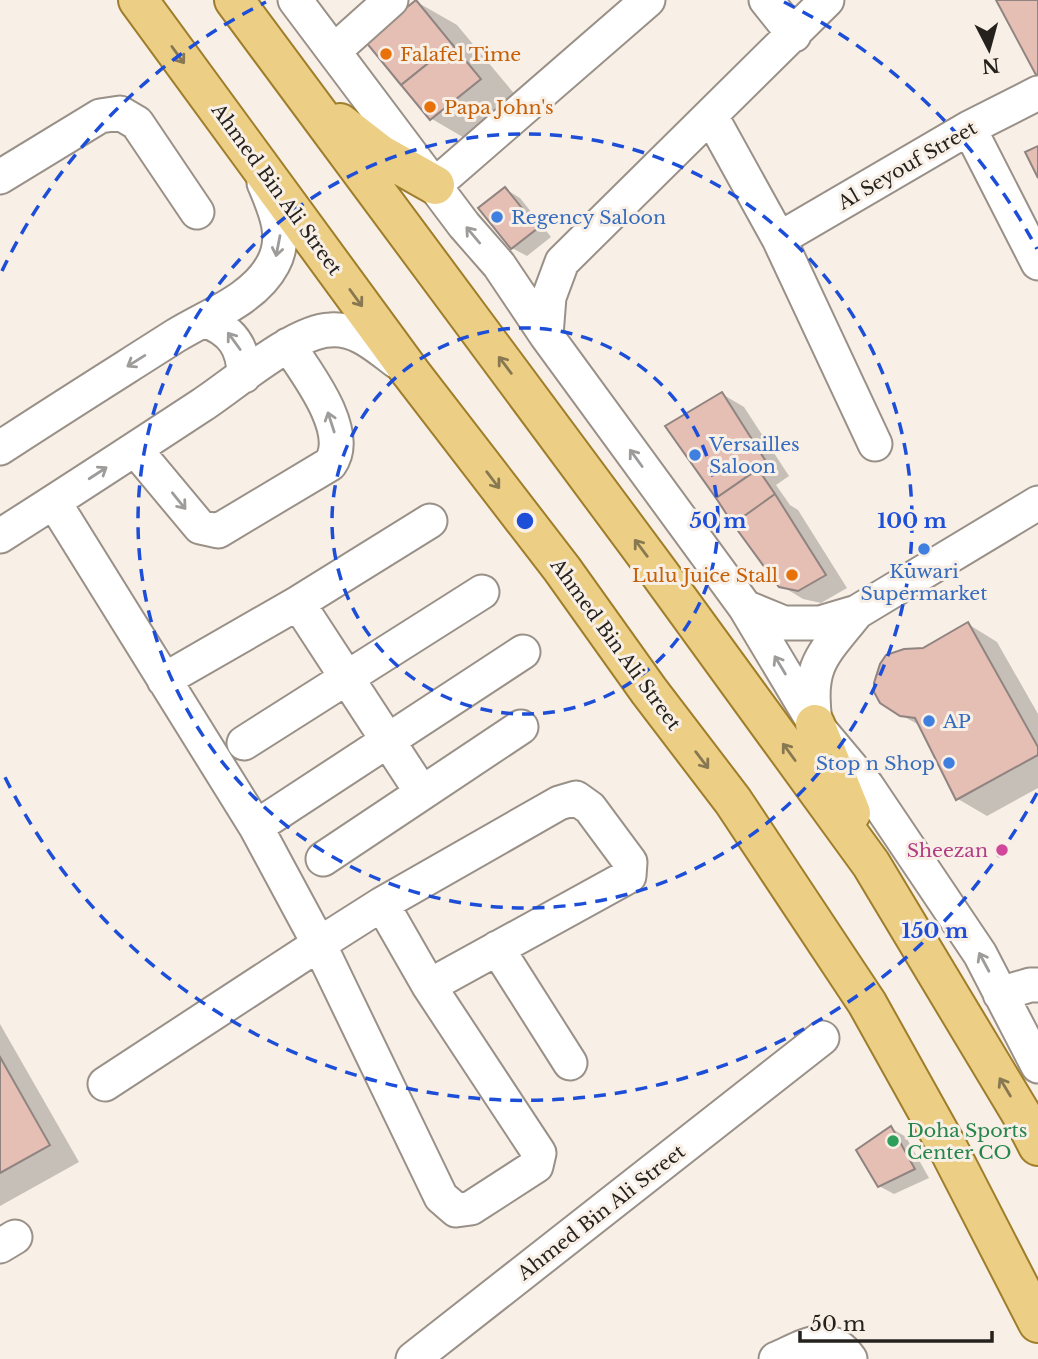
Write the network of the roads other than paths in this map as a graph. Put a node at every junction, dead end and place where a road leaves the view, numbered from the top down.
1 (138, 0) edge
2 (234, 0) edge
3 (295, 0) edge
4 (391, 0) edge
5 (648, 0) edge
6 (766, 0) edge
7 (827, 0) edge
8 (794, 35) junction
9 (334, 51) junction
10 (302, 93) junction
11 (1038, 93) edge
12 (711, 116) junction
13 (969, 128) junction
14 (254, 158) junction
15 (0, 177) edge
16 (435, 185) junction
17 (197, 212) dead end
18 (779, 239) junction
19 (562, 262) junction
20 (1038, 263) edge
21 (499, 265) junction
22 (204, 320) junction
23 (546, 335) junction
24 (288, 345) junction
25 (411, 373) junction
26 (244, 376) junction
27 (875, 444) dead end
28 (0, 448) edge
29 (135, 449) junction
30 (54, 502) junction
31 (1038, 503) edge
32 (430, 521) dead end
33 (0, 536) edge
34 (482, 592) dead end
35 (298, 603) junction
36 (745, 607) junction
37 (857, 612) junction
38 (523, 652) dead end
39 (348, 678) junction
40 (164, 680) junction
41 (815, 724) junction
42 (521, 727) dead end
43 (389, 742) junction
44 (244, 743) dead end
45 (422, 793) junction
46 (256, 827) junction
47 (323, 859) dead end
48 (871, 864) junction
49 (382, 904) junction
50 (318, 944) junction
51 (497, 948) junction
52 (1038, 985) edge
53 (429, 986) junction
54 (1000, 993) junction
55 (822, 1038) dead end
56 (570, 1063) dead end
57 (1038, 1066) edge
58 (105, 1084) dead end
59 (1038, 1146) edge
60 (1038, 1323) edge
61 (414, 1359) edge
62 (776, 1359) edge
63 (850, 1359) edge

1 -> 14 main road, Ahmed Bin Ali Street
2 - 10 main road
3 - 9 street
4 - 9 street
5 - 16 street
6 - 8 street
7 - 8 street
8 - 12 street
9 - 16 street
10 - 16 main road
48 -> 10 main road
11 - 13 street, Al Seyouf Street
12 - 18 street
12 - 19 street
13 - 18 street, Al Seyouf Street
13 - 20 street
14 -> 22 street
14 -> 25 main road, Ahmed Bin Ali Street
15 - 17 street
21 -> 16 street
18 - 27 street
19 - 21 street
19 - 23 street
21 - 23 street
26 -> 22 street
22 -> 28 street
36 -> 23 street
24 - 25 street
24 - 26 street
29 -> 24 street
25 -> 60 main road, Ahmed Bin Ali Street
26 - 29 street
30 -> 29 street
30 - 33 street
30 - 40 street
31 - 37 street
32 - 35 street
34 - 39 street
35 - 39 street
35 - 40 street
36 - 37 street
41 -> 36 street
37 - 41 street
38 - 43 street
39 - 43 street
39 - 44 street
40 - 46 street
41 - 48 main road
54 -> 41 street
42 - 45 street
43 - 45 street
43 - 46 street
45 - 47 street
46 - 50 street
59 -> 48 main road
49 - 50 street
49 - 51 street
49 - 53 street
50 - 53 street
50 - 58 street
51 - 53 street
51 - 56 street
52 - 54 street
54 - 57 street
55 - 61 street, Ahmed Bin Ali Street
62 - 63 street

